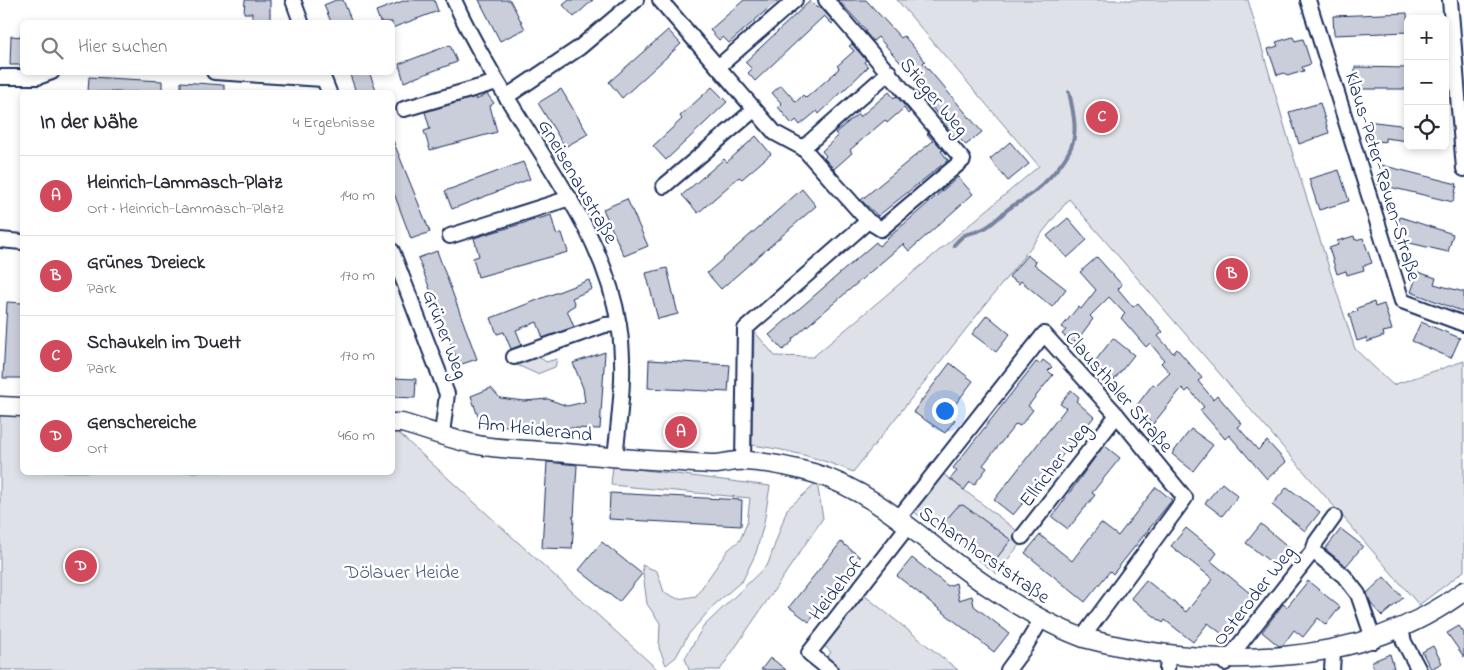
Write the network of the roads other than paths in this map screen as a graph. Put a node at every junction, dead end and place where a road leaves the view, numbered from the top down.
1 (292, 0) edge
2 (454, 0) edge
3 (636, 0) edge
4 (660, 0) edge
5 (795, 0) edge
6 (826, 0) edge
7 (1308, 0) edge
8 (1450, 0) edge
9 (300, 20) edge
10 (718, 67) junction
11 (888, 72) junction
12 (44, 75) edge
13 (295, 75) edge
14 (0, 76) edge
15 (322, 76) edge
16 (497, 82) junction
17 (328, 90) edge
18 (506, 97) junction
19 (404, 109) dead end
20 (754, 110) junction
21 (803, 148) junction
22 (1464, 169) edge
23 (664, 186) dead end
24 (570, 198) junction
25 (868, 221) junction
26 (450, 236) dead end
27 (0, 240) edge
28 (20, 242) edge
29 (395, 259) edge
30 (619, 324) junction
31 (1464, 324) edge
32 (514, 357) dead end
33 (0, 406) edge
34 (20, 407) edge
35 (1117, 415) junction
36 (395, 423) edge
37 (442, 434) junction
38 (615, 457) junction
39 (743, 460) junction
40 (1334, 518) dead end
41 (903, 523) junction
42 (1022, 537) dead end
43 (1313, 551) junction
44 (1464, 591) edge
45 (1040, 620) junction
46 (1401, 630) junction
47 (1082, 638) junction
48 (1374, 641) junction
49 (1332, 662) edge
50 (1224, 663) junction
51 (1168, 664) edge
52 (830, 670) edge
53 (1008, 670) edge
54 (1419, 670) edge

1 - 9 street
2 - 16 street, Gneisenaustraße
3 - 18 street
4 - 10 street
5 - 10 street
6 - 11 street, Stieger Weg
7 - 31 street, Klaus-Peter-Rauen-Straße
8 - 22 street
10 - 20 street
11 - 21 street
11 - 25 street, Stieger Weg
12 - 14 street
13 - 15 street
15 - 17 street
16 - 18 street, Gneisenaustraße
16 - 19 street
18 - 24 street, Gneisenaustraße
20 - 21 street
20 - 23 street
21 - 25 street
24 - 26 street
24 - 30 street, Gneisenaustraße
25 - 39 street
27 - 28 street
29 - 37 street, Grüner Weg
30 - 32 street
30 - 38 street, Gneisenaustraße
33 - 34 street
35 - 41 street, Clausthaler Straße
35 - 42 street, Ellricher Weg
35 - 47 street, Clausthaler Straße
36 - 37 street, Am Heiderand
37 - 38 street, Am Heiderand
38 - 39 street, Am Heiderand
39 - 41 street, Scharnhorststraße
40 - 43 street, Osteroder Weg
41 - 45 street, Scharnhorststraße
41 - 52 street, Heidehof
43 - 48 street, Osteroder Weg
43 - 50 street, Osteroder Weg
44 - 46 street, Scharnhorststraße
45 - 47 street, Scharnhorststraße
45 - 53 street
46 - 48 street, Scharnhorststraße
46 - 54 street
47 - 51 street, Scharnhorststraße
48 - 49 street, Scharnhorststraße
49 - 50 street, Scharnhorststraße
50 - 51 street, Scharnhorststraße

